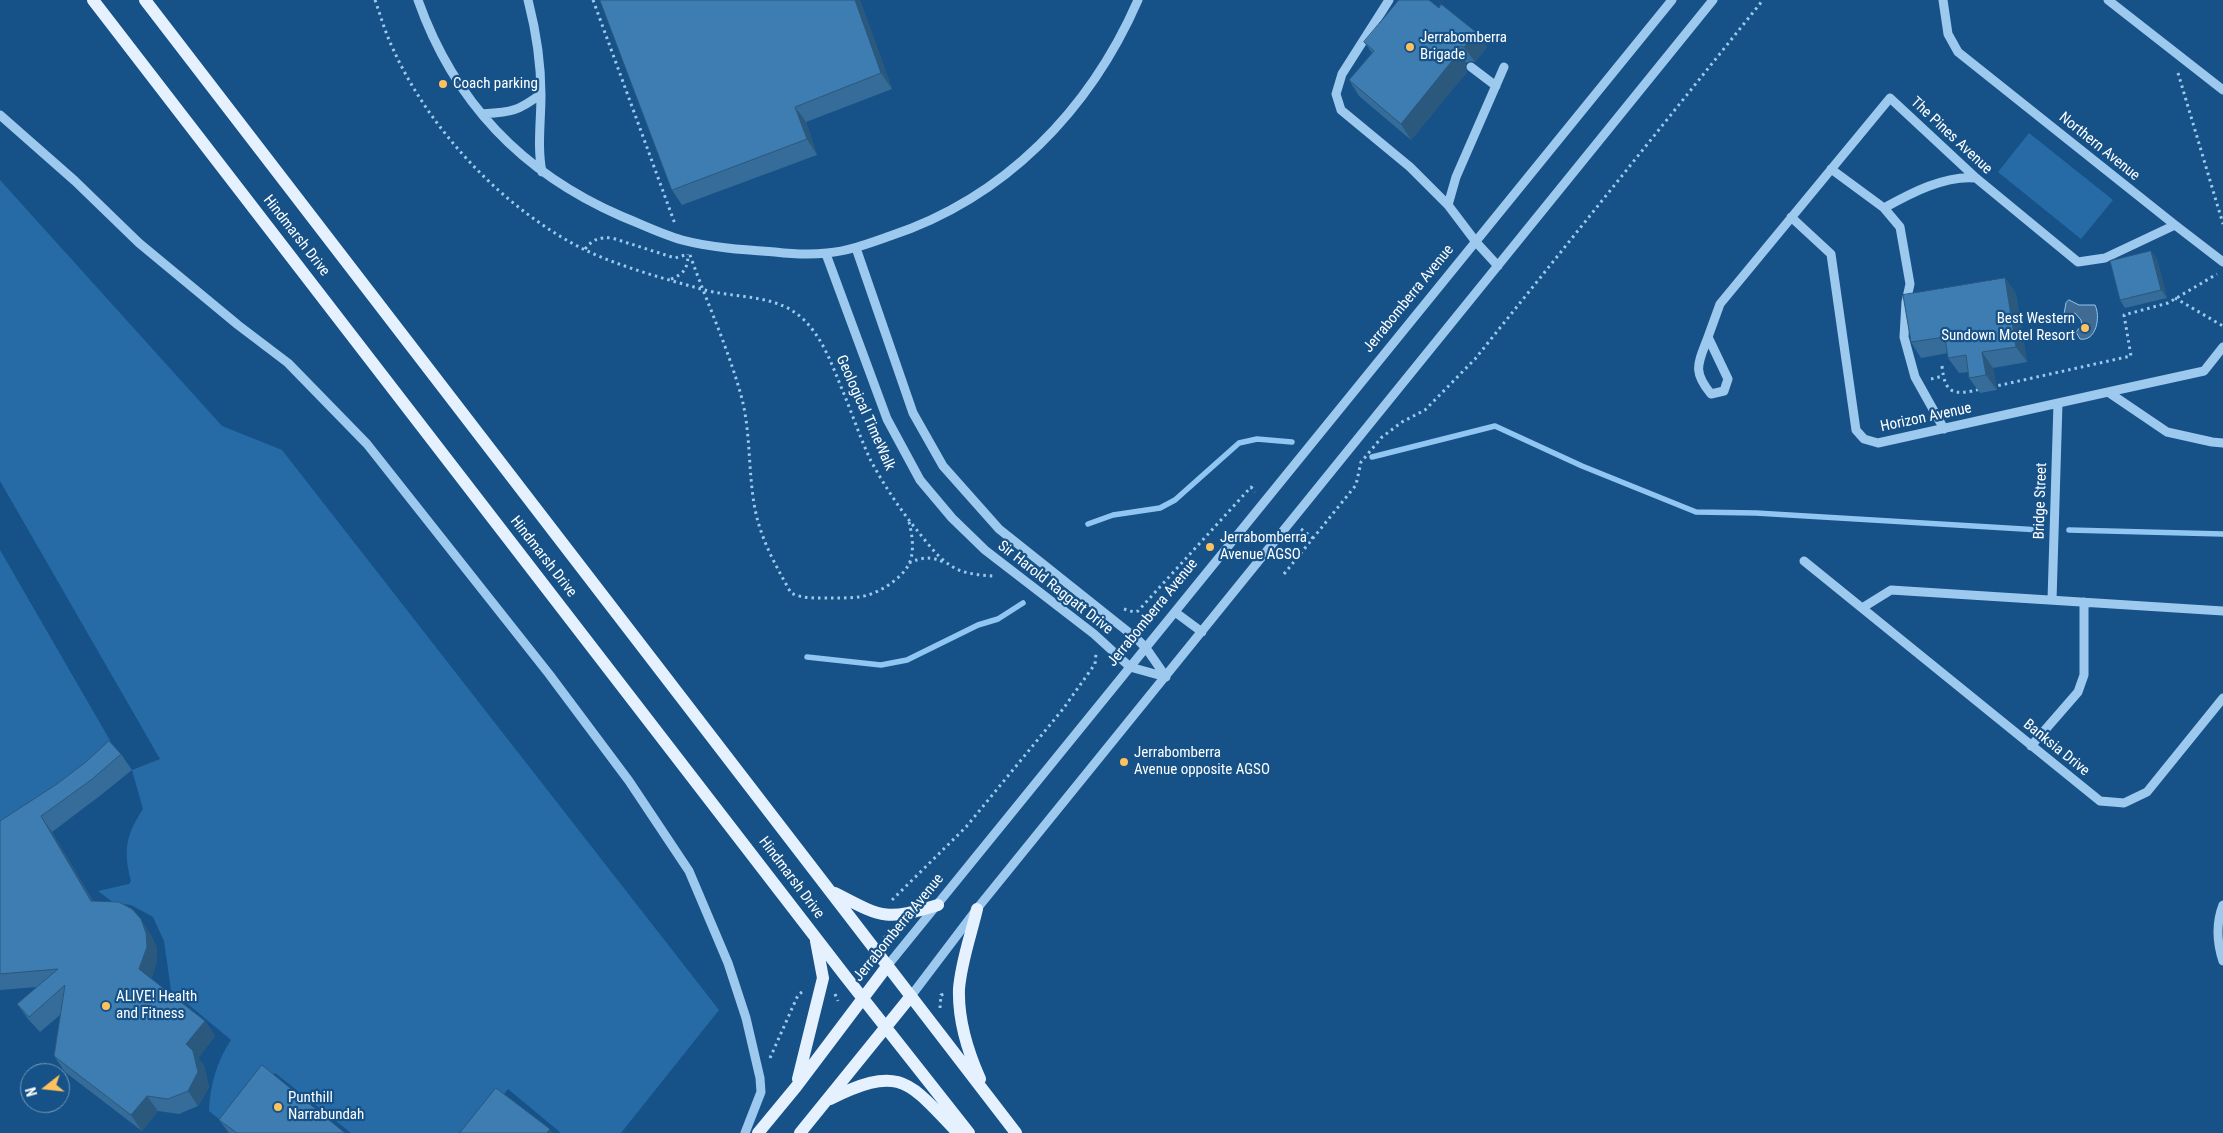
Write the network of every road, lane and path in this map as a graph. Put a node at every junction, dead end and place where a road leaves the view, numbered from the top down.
1 (93, 0) edge
2 (144, 0) edge
3 (375, 0) edge
4 (418, 0) edge
5 (528, 0) edge
6 (593, 0) edge
7 (1138, 0) edge
8 (1389, 0) edge
9 (1672, 0) edge
10 (1714, 0) edge
11 (1763, 0) edge
12 (1943, 0) edge
13 (2108, 0) edge
14 (1504, 67) dead end
15 (1471, 68) dead end
16 (2177, 70) dead end
17 (1496, 86) junction
18 (2223, 90) edge
19 (541, 94) junction
20 (482, 114) junction
21 (0, 115) edge
22 (1831, 169) junction
23 (542, 172) junction
24 (1976, 178) junction
25 (1448, 205) junction
26 (1884, 208) junction
27 (1792, 217) junction
28 (2223, 224) edge
29 (2174, 226) junction
30 (676, 227) dead end
31 (1476, 242) junction
32 (856, 248) junction
33 (584, 249) junction
34 (688, 251) junction
35 (826, 254) junction
36 (2223, 262) edge
37 (1498, 266) junction
38 (2223, 269) edge
39 (670, 279) junction
40 (702, 289) junction
41 (2175, 298) junction
42 (2223, 326) edge
43 (1708, 337) junction
44 (2223, 347) edge
45 (1942, 366) dead end
46 (2108, 392) junction
47 (2058, 403) junction
48 (1944, 429) junction
49 (2223, 442) edge
50 (1265, 501) junction
51 (908, 519) junction
52 (1292, 521) junction
53 (1313, 538) junction
54 (1804, 561) dead end
55 (908, 564) junction
56 (951, 566) junction
57 (1284, 574) dead end
58 (998, 576) dead end
59 (2052, 600) junction
60 (2084, 602) junction
61 (1116, 604) dead end
62 (1862, 608) junction
63 (2223, 611) edge
64 (1175, 612) junction
65 (1202, 632) junction
66 (1146, 648) junction
67 (1096, 653) dead end
68 (1130, 667) junction
69 (1166, 677) junction
70 (2223, 698) edge
71 (2031, 746) junction
72 (830, 890) junction
73 (890, 905) dead end
74 (938, 905) junction
75 (2223, 905) edge
76 (977, 909) junction
77 (891, 931) dead end
78 (815, 936) junction
79 (882, 939) dead end
80 (2223, 961) edge
81 (888, 965) junction
82 (935, 988) dead end
83 (941, 995) dead end
84 (911, 996) junction
85 (863, 998) junction
86 (886, 1026) junction
87 (796, 1087) junction
88 (989, 1099) junction
89 (825, 1102) junction
90 (745, 1133) edge
91 (758, 1133) edge
92 (800, 1133) edge
93 (958, 1133) edge
94 (969, 1133) edge
95 (1016, 1133) edge

1 - 78 main road, Hindmarsh Drive
2 - 72 main road, Hindmarsh Drive
3 - 33 path, Geological TimeWalk
4 - 20 street
5 - 19 street
6 - 30 path
7 - 32 street
8 - 25 street
9 - 31 street, Jerrabomberra Avenue
10 - 37 street
11 - 53 path
12 - 29 street, Northern Avenue
13 - 18 street
14 - 17 street
15 - 17 street
16 - 28 path
17 - 25 street
19 - 20 street
19 - 23 street
20 - 23 street
21 - 90 street
22 - 24 street, The Pines Avenue
22 - 26 street
22 - 27 street, The Pines Avenue
23 - 35 street
24 - 26 street
24 - 29 street, The Pines Avenue
25 - 31 street
26 - 48 street
27 - 43 street, The Pines Avenue
27 - 48 street, Horizon Avenue
29 - 36 street, Northern Avenue
31 - 37 street
31 - 50 street, Jerrabomberra Avenue
32 - 35 street
32 - 66 street, Sir Harold Raggatt Drive
33 - 34 path
33 - 39 path, Geological TimeWalk
34 - 39 path
34 - 40 path
35 - 68 street, Sir Harold Raggatt Drive
37 - 52 street
38 - 41 path
39 - 40 path, Geological TimeWalk
40 - 51 path, Geological TimeWalk
40 - 55 path
41 - 42 path
41 - 45 path
43 - 43 street, The Pines Avenue
44 - 46 street, Horizon Avenue
46 - 47 street, Horizon Avenue
46 - 49 street
47 - 48 street, Horizon Avenue
47 - 59 street, Bridge Street
50 - 61 path
50 - 64 street, Jerrabomberra Avenue
51 - 55 path, Geological TimeWalk
51 - 56 path
52 - 53 path
52 - 65 street
53 - 57 path
54 - 62 street, Banksia Drive
55 - 56 path
56 - 58 path
59 - 60 street
59 - 62 street
60 - 63 street
60 - 71 street
62 - 71 street, Banksia Drive
64 - 65 street
64 - 66 street, Jerrabomberra Avenue
65 - 69 street
66 - 68 street, Jerrabomberra Avenue
66 - 69 street, Sir Harold Raggatt Drive
67 - 73 path
68 - 69 street, Sir Harold Raggatt Drive
68 - 74 street, Jerrabomberra Avenue
69 - 76 street
70 - 71 street, Banksia Drive
72 - 74 main road
72 - 81 main road, Hindmarsh Drive
74 - 81 street, Jerrabomberra Avenue
75 - 80 street
76 - 84 street
76 - 88 main road
77 - 79 path
78 - 85 main road, Hindmarsh Drive
78 - 87 main road
81 - 84 main road, Hindmarsh Drive
81 - 85 main road, Jerrabomberra Avenue
82 - 83 path
84 - 86 main road
84 - 88 main road, Hindmarsh Drive
85 - 86 main road, Hindmarsh Drive
85 - 87 main road, Jerrabomberra Avenue
86 - 89 main road
86 - 94 main road, Hindmarsh Drive
87 - 91 main road, Jerrabomberra Avenue
88 - 95 main road, Hindmarsh Drive
89 - 92 main road
89 - 93 main road

